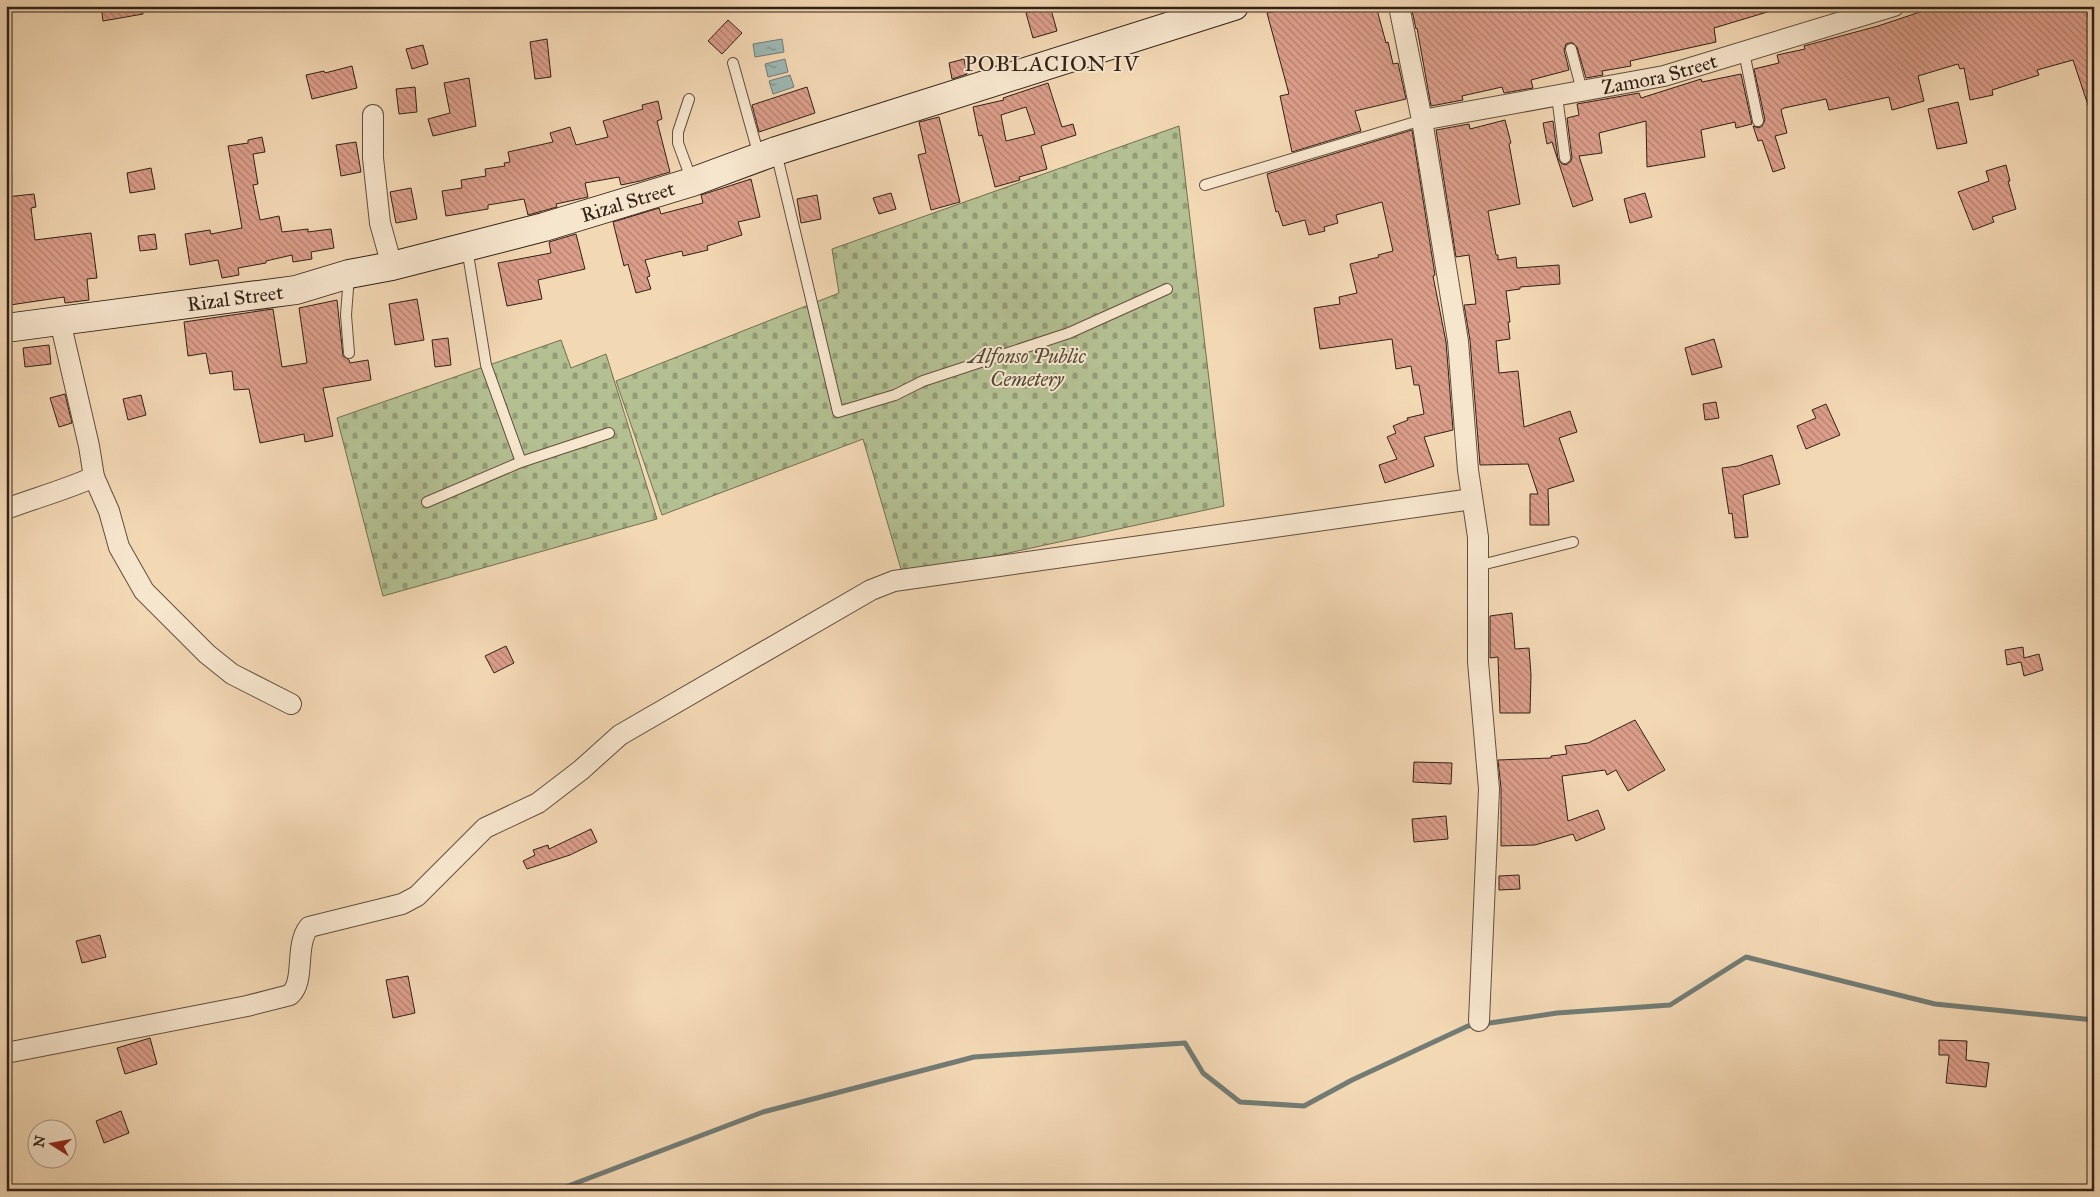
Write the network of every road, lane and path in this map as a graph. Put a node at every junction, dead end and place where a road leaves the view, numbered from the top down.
1 (1234, 6) edge
2 (1399, 6) edge
3 (1894, 6) edge
4 (1571, 49) dead end
5 (1744, 52) junction
6 (732, 63) dead end
7 (1582, 91) junction
8 (1557, 96) junction
9 (689, 99) dead end
10 (373, 116) dead end
11 (1422, 120) junction
12 (1758, 121) dead end
13 (768, 154) junction
14 (1565, 158) dead end
15 (692, 182) junction
16 (1205, 185) dead end
17 (467, 247) junction
18 (392, 266) junction
19 (350, 274) junction
20 (1166, 289) dead end
21 (60, 321) junction
22 (6, 328) edge
23 (350, 353) dead end
24 (608, 433) dead end
25 (520, 462) junction
26 (94, 478) junction
27 (1472, 499) junction
28 (427, 502) dead end
29 (6, 509) edge
30 (1573, 542) dead end
31 (1477, 566) junction
32 (291, 704) dead end
33 (1478, 1021) dead end
34 (6, 1053) edge

1 - 13 street, Rizal Street
2 - 11 street
3 - 5 street, Zamora Street
4 - 7 lane
5 - 7 street, Zamora Street
5 - 12 lane
6 - 13 lane
7 - 8 street, Zamora Street
8 - 11 street, Zamora Street
8 - 14 lane
9 - 15 lane
10 - 18 street
11 - 16 lane
11 - 27 street
13 - 15 street, Rizal Street
13 - 20 lane
15 - 17 street, Rizal Street
17 - 18 street, Rizal Street
17 - 25 lane
18 - 19 street, Rizal Street
19 - 21 street, Rizal Street
19 - 23 lane
21 - 22 street, Rizal Street
21 - 26 street
24 - 25 lane
25 - 28 lane
26 - 29 street
26 - 32 street
27 - 31 street
27 - 34 street
30 - 31 lane
31 - 33 street

